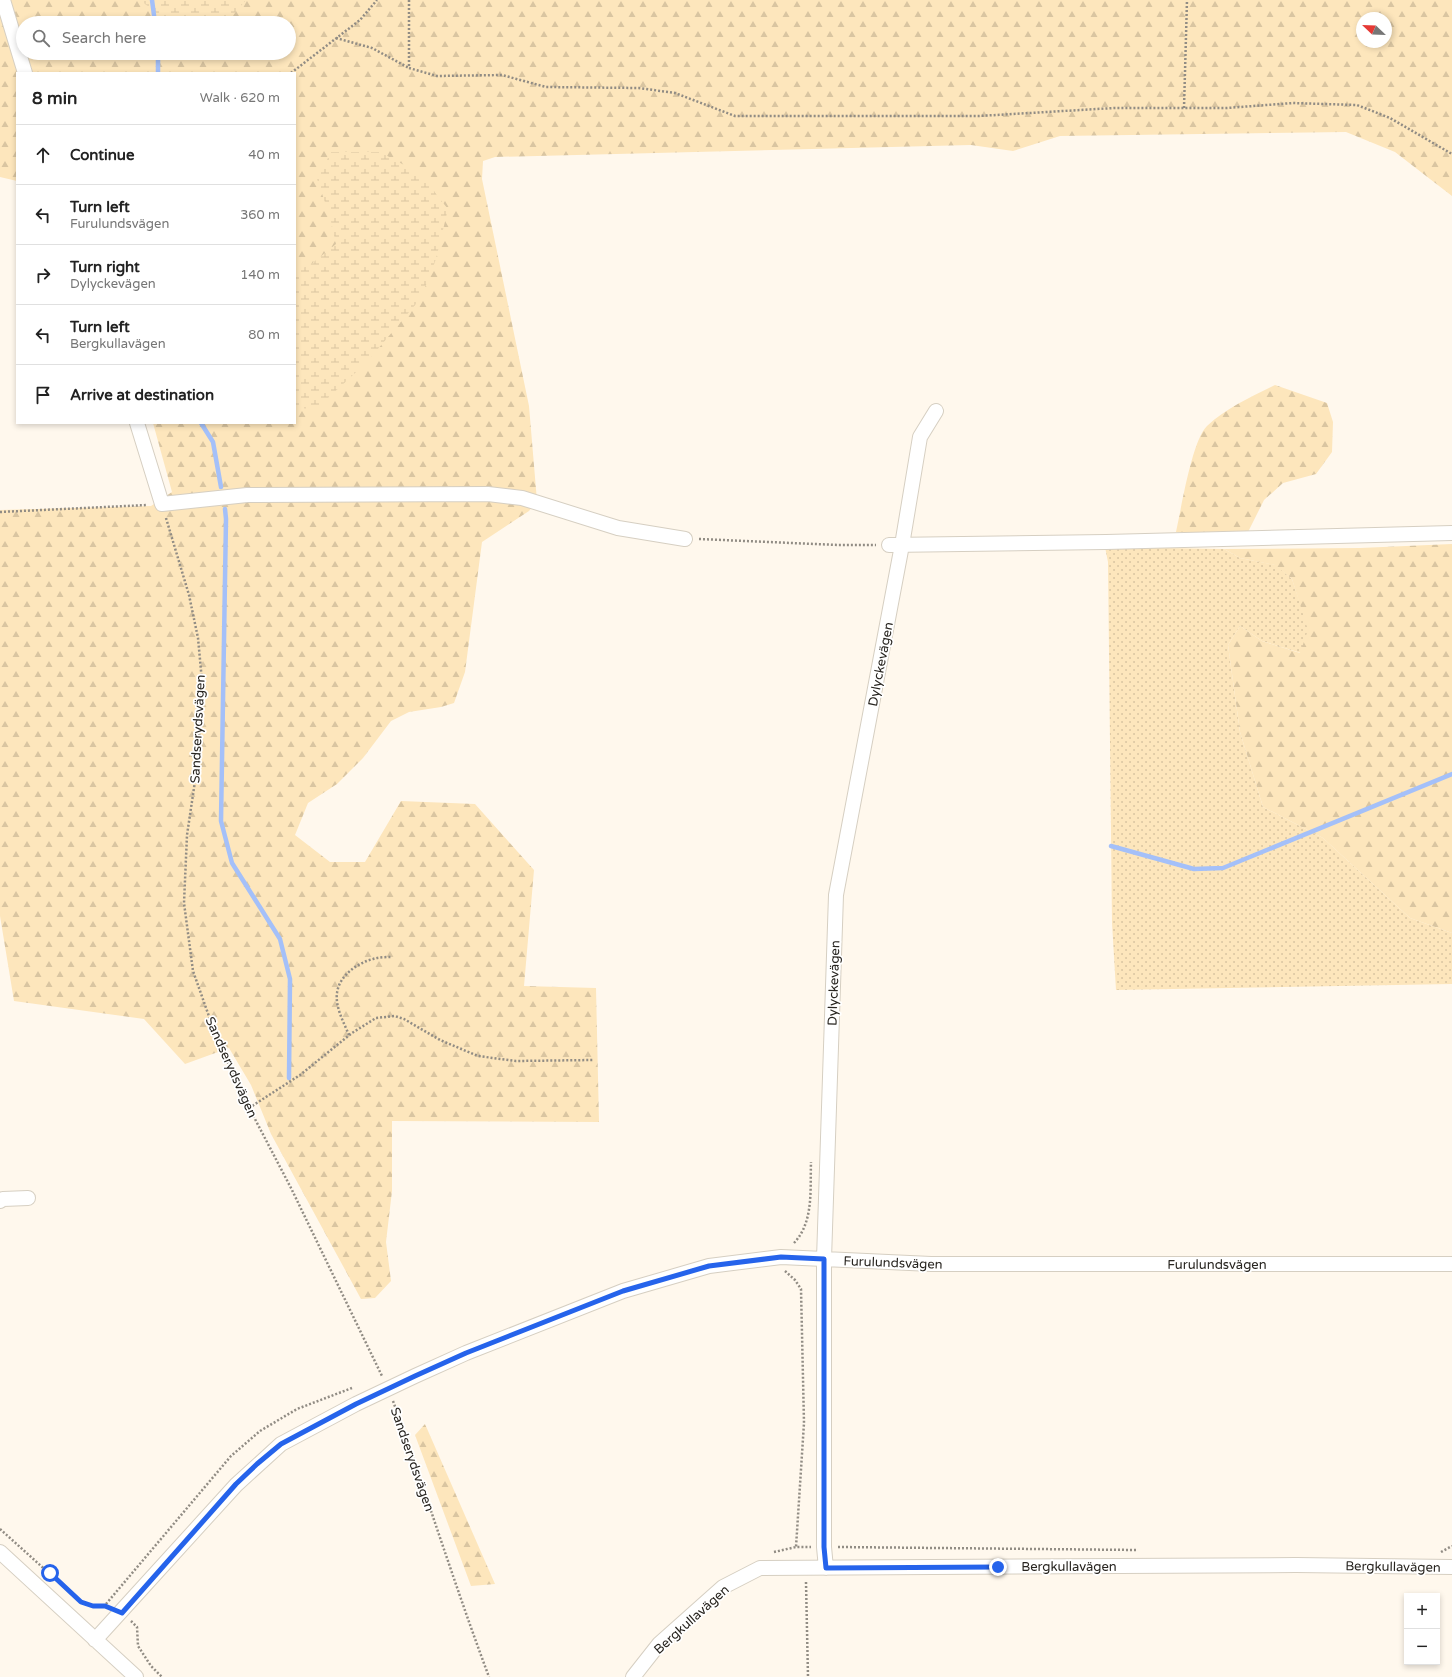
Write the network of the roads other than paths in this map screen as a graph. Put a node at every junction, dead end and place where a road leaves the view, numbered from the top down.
1 (3, 0) edge
2 (16, 43) edge
3 (21, 60) edge
4 (25, 72) edge
5 (936, 411) dead end
6 (138, 424) edge
7 (1452, 533) edge
8 (685, 539) road end
9 (896, 545) junction
10 (28, 1198) dead end
11 (0, 1201) edge
12 (824, 1259) junction
13 (1452, 1264) edge
14 (0, 1552) edge
15 (1452, 1567) edge
16 (826, 1568) junction
17 (96, 1640) junction
18 (136, 1677) edge
19 (633, 1677) edge

1 - 2 street
3 - 4 street
5 - 9 street, Dylyckevägen
6 - 8 street
7 - 9 street
9 - 12 street, Dylyckevägen
10 - 11 street
12 - 13 street, Furulundsvägen
12 - 16 street, Dylyckevägen
12 - 17 street, Furulundsvägen
14 - 17 street
15 - 16 street, Bergkullavägen
16 - 19 street, Bergkullavägen
17 - 18 street

